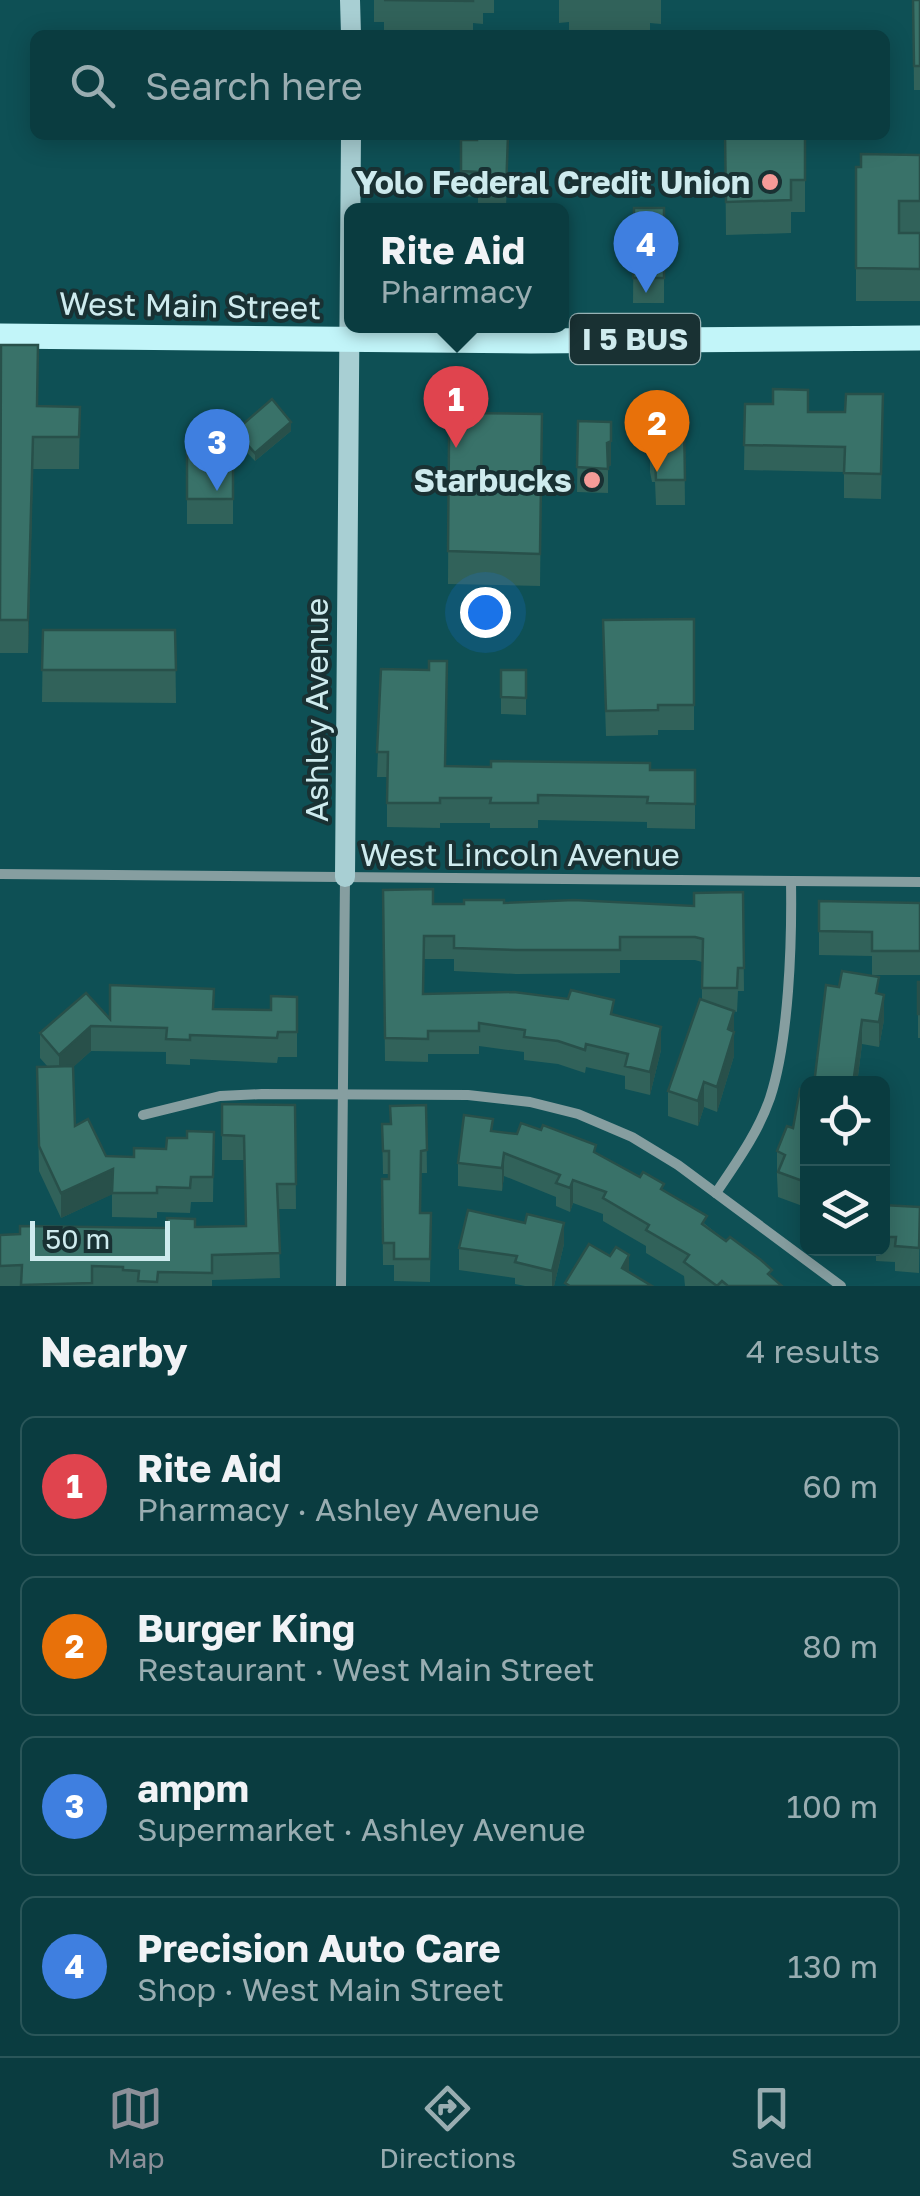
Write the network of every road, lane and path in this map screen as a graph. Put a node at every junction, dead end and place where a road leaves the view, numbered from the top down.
1 (350, 0) edge
2 (350, 30) edge
3 (351, 140) edge
4 (351, 203) edge
5 (350, 333) edge
6 (0, 336) edge
7 (920, 338) edge
8 (350, 339) junction
9 (0, 874) edge
10 (345, 877) junction
11 (791, 881) junction
12 (920, 882) edge
13 (343, 1096) junction
14 (143, 1115) dead end
15 (716, 1194) junction
16 (341, 1286) edge
17 (841, 1286) edge

1 - 2 street
3 - 4 street, Ashley Avenue
5 - 8 street, Ashley Avenue
6 - 8 main road, West Main Street / I 5 BUS
7 - 8 main road, West Main Street / I 5 BUS
8 - 10 street, Ashley Avenue
9 - 10 street, West Lincoln Avenue
10 - 11 street, West Lincoln Avenue
10 - 13 street, Ashley Avenue
11 - 12 street, West Lincoln Avenue
11 - 15 street
13 - 14 street
13 - 15 street
13 - 16 street, Ashley Avenue
15 - 17 street

